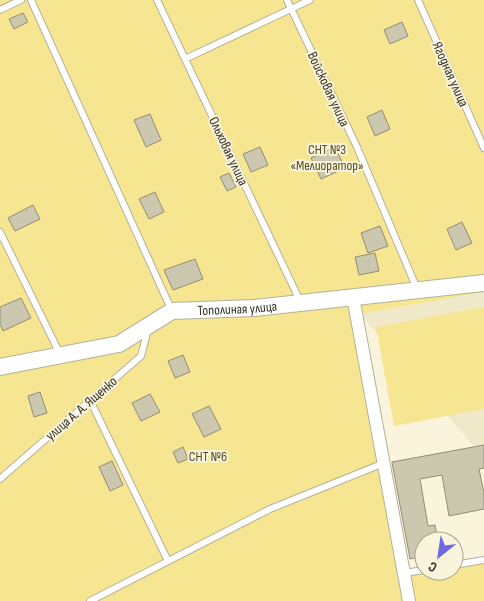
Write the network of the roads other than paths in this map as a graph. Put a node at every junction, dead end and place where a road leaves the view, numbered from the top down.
1 (21, 0) edge
2 (31, 0) edge
3 (157, 0) edge
4 (287, 0) edge
5 (310, 0) edge
6 (418, 0) edge
7 (291, 9) junction
8 (0, 10) edge
9 (185, 59) junction
10 (484, 148) edge
11 (0, 232) edge
12 (484, 283) edge
13 (417, 289) junction
14 (353, 297) junction
15 (300, 302) junction
16 (172, 311) junction
17 (148, 328) junction
18 (61, 356) junction
19 (0, 367) edge
20 (90, 400) junction
21 (384, 463) junction
22 (0, 479) edge
23 (484, 560) edge
24 (168, 561) junction
25 (464, 563) edge
26 (414, 572) edge
27 (404, 573) junction
28 (90, 601) edge
29 (408, 601) edge

1 - 8 lane
2 - 16 lane
3 - 9 lane, Ольховая улица
4 - 7 lane, Войсковая улица
5 - 7 lane
6 - 10 lane, Ягодная улица
7 - 9 lane
7 - 13 lane, Войсковая улица
9 - 15 lane, Ольховая улица
11 - 18 lane
12 - 13 street, Тополиная улица
13 - 14 street, Тополиная улица
14 - 15 street, Тополиная улица
14 - 21 street
15 - 16 street, Тополиная улица
16 - 17 street
17 - 18 street
17 - 20 lane, улица А. А. Ященко
18 - 19 street
20 - 22 lane, улица А. А. Ященко
20 - 24 lane
21 - 24 lane
21 - 27 street
23 - 25 lane
24 - 28 lane
26 - 27 lane
27 - 29 street

